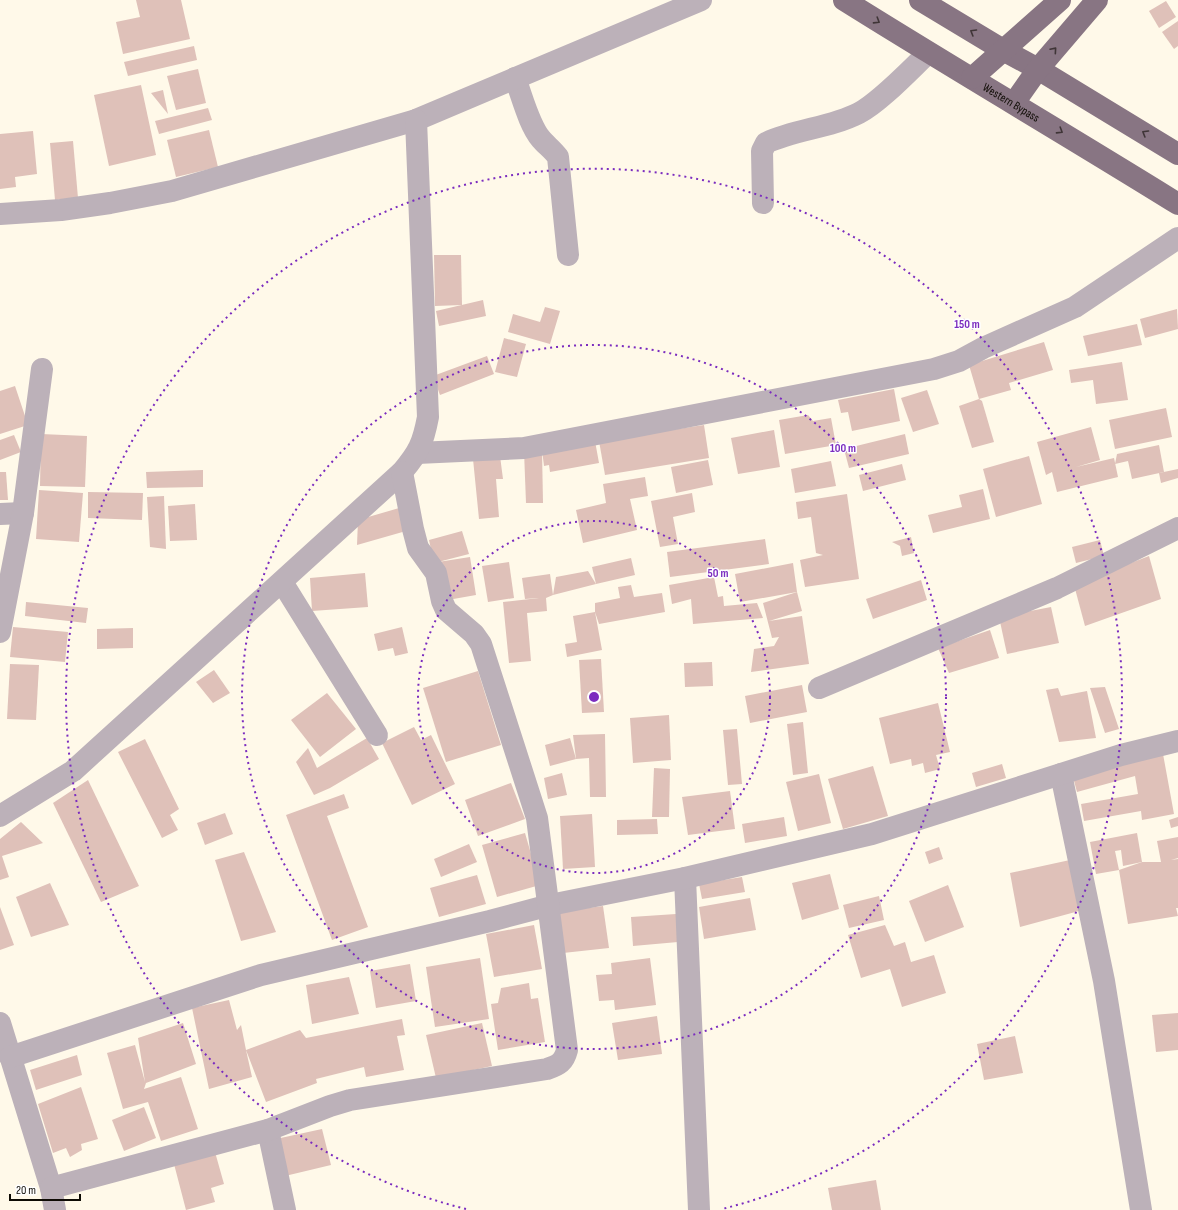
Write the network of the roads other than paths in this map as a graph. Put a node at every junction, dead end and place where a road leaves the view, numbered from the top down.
1 (701, 0) edge
2 (844, 0) edge
3 (920, 0) edge
4 (1060, 0) edge
5 (1097, 0) edge
6 (1003, 50) junction
7 (928, 53) junction
8 (1038, 69) junction
9 (515, 78) junction
10 (972, 78) junction
11 (1014, 103) junction
12 (416, 120) junction
13 (1178, 154) edge
14 (763, 203) dead end
15 (1178, 204) edge
16 (0, 214) edge
17 (1178, 238) edge
18 (568, 255) dead end
19 (42, 369) dead end
20 (417, 454) junction
21 (402, 472) junction
22 (23, 513) junction
23 (0, 514) edge
24 (1178, 528) edge
25 (282, 582) junction
26 (0, 632) edge
27 (819, 688) dead end
28 (377, 735) dead end
29 (1178, 741) edge
30 (1061, 774) junction
31 (0, 816) edge
32 (685, 878) junction
33 (550, 905) junction
34 (0, 1023) edge
35 (10, 1057) junction
36 (268, 1130) junction
37 (51, 1188) junction
38 (55, 1210) edge
39 (285, 1210) edge
40 (699, 1210) edge
41 (1141, 1210) edge

1 - 9 street
2 -> 7 main road, Western Bypass
6 -> 3 main road
4 - 6 main road
8 -> 5 main road
6 - 8 main road
6 - 10 main road
7 - 10 main road, Western Bypass
7 - 14 street
8 - 11 main road
13 -> 8 main road
9 - 12 street
9 - 18 street
10 - 11 main road, Western Bypass
11 -> 15 main road, Western Bypass
12 - 16 street
12 - 20 street
17 - 20 street
19 - 22 street
20 - 21 street
21 - 25 street
21 - 33 street
22 - 23 street
22 - 26 street
24 - 27 street
25 - 28 street
25 - 31 street
29 - 30 street
30 - 32 street
30 - 41 street
32 - 33 street
32 - 40 street
33 - 35 street
33 - 36 street
34 - 35 street
35 - 37 street
36 - 37 street
36 - 39 street
37 - 38 street

